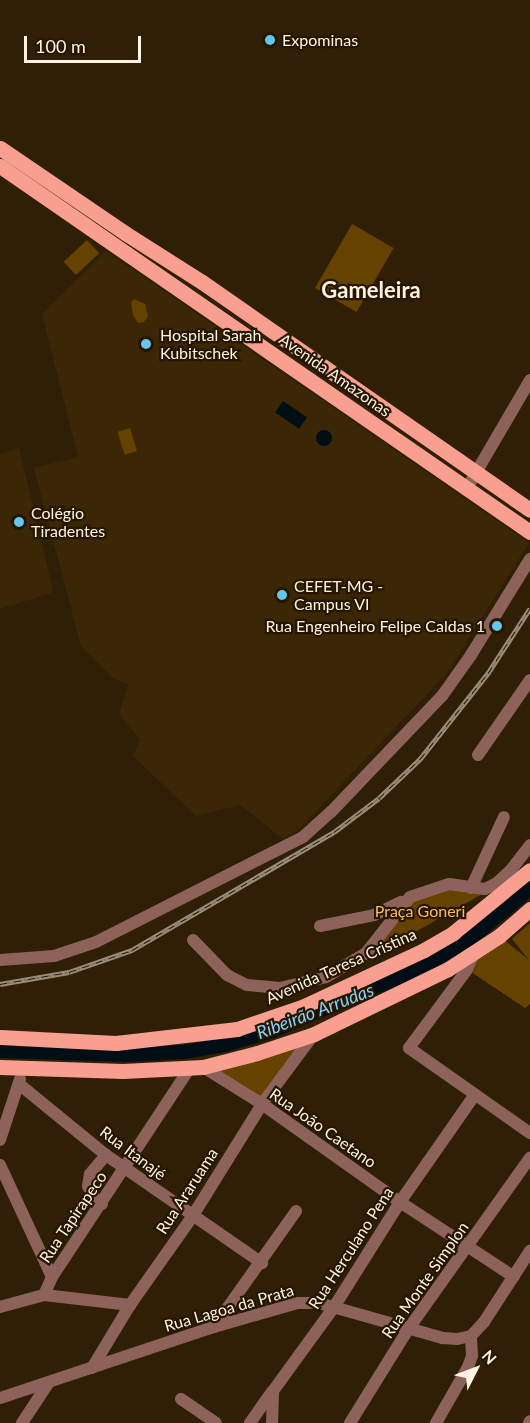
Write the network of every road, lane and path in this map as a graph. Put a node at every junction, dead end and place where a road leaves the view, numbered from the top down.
1 (0, 148) edge
2 (0, 166) edge
3 (530, 380) edge
4 (476, 473) junction
5 (467, 488) junction
6 (530, 510) edge
7 (530, 531) edge
8 (530, 559) edge
9 (530, 680) edge
10 (478, 755) dead end
11 (504, 817) dead end
12 (530, 845) edge
13 (530, 870) edge
14 (471, 888) junction
15 (410, 897) junction
16 (530, 909) edge
17 (320, 926) dead end
18 (193, 940) dead end
19 (366, 953) junction
20 (474, 953) junction
21 (0, 960) edge
22 (368, 976) junction
23 (314, 1034) junction
24 (0, 1037) edge
25 (0, 1067) edge
26 (196, 1067) junction
27 (20, 1076) junction
28 (474, 1096) junction
29 (262, 1104) junction
30 (530, 1133) edge
31 (0, 1140) edge
32 (106, 1155) junction
33 (530, 1158) edge
34 (0, 1165) edge
35 (125, 1168) junction
36 (400, 1202) junction
37 (102, 1204) junction
38 (296, 1211) dead end
39 (192, 1217) junction
40 (467, 1247) junction
41 (530, 1251) edge
42 (262, 1263) junction
43 (52, 1277) junction
44 (514, 1277) junction
45 (45, 1295) junction
46 (130, 1305) junction
47 (0, 1307) edge
48 (334, 1307) junction
49 (214, 1327) junction
50 (409, 1328) junction
51 (471, 1336) junction
52 (92, 1368) junction
53 (49, 1382) junction
54 (273, 1391) junction
55 (0, 1398) edge
56 (181, 1400) dead end
57 (22, 1423) edge
58 (216, 1423) edge
59 (250, 1423) edge
60 (272, 1423) edge
61 (350, 1423) edge
62 (435, 1423) edge

1 - 4 main road, Avenida Amazonas
2 - 5 main road, Avenida Amazonas
3 - 4 street
4 - 5 street
4 - 6 main road, Avenida Amazonas
5 - 7 main road, Avenida Amazonas
8 - 21 street
9 - 10 street
11 - 14 street
12 - 14 street
13 - 22 main road, Avenida Teresa Cristina
14 - 15 street
15 - 17 street
15 - 19 street
16 - 20 main road
18 - 19 street
19 - 22 street
20 - 23 main road
20 - 28 street
22 - 24 main road, Avenida Teresa Cristina
23 - 26 main road
23 - 29 street, Rua Araruama
25 - 27 main road
26 - 27 main road
26 - 29 street, Rua João Caetano
26 - 35 street, Rua Tapirapeco
27 - 31 street
27 - 32 street, Rua Itanajé
28 - 30 street
28 - 36 street, Rua Herculano Pena
29 - 36 street, Rua João Caetano
29 - 39 street, Rua Araruama
32 - 35 street, Rua Itanajé
32 - 37 street
33 - 40 street, Rua Monte Simplon
34 - 43 street
35 - 37 street, Rua Tapirapeco
35 - 39 street, Rua Itanajé
36 - 40 street, Rua João Caetano
36 - 48 street, Rua Herculano Pena
37 - 43 street, Rua Tapirapeco
38 - 42 street
39 - 42 street, Rua Itanajé
39 - 46 street, Rua Araruama
40 - 44 street, Rua João Caetano
40 - 50 street, Rua Monte Simplon
41 - 44 street
42 - 49 street
43 - 45 street, Rua Tapirapeco
44 - 51 street
45 - 46 street
45 - 47 street
46 - 52 street, Rua Araruama
48 - 49 street, Rua Lagoa da Prata
48 - 50 street, Rua Lagoa da Prata
48 - 54 street, Rua Herculano Pena
49 - 52 street, Rua Lagoa da Prata
50 - 51 street, Rua Lagoa da Prata
50 - 61 street, Rua Monte Simplon
51 - 62 street
52 - 53 street, Rua Lagoa da Prata
53 - 55 street, Rua Lagoa da Prata
53 - 57 street
54 - 59 street, Rua Herculano Pena
54 - 60 street
56 - 58 street

